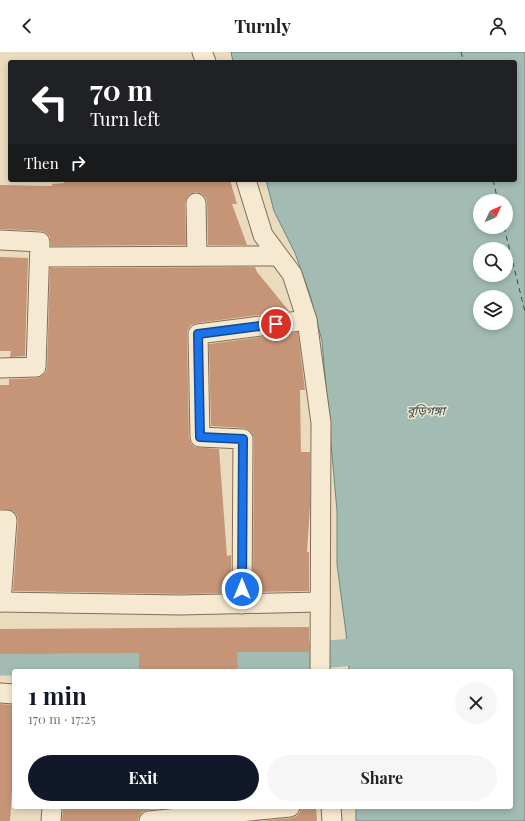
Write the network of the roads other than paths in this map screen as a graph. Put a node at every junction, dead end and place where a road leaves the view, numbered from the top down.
1 (247, 182) edge
2 (196, 203) dead end
3 (0, 240) edge
4 (197, 256) junction
5 (278, 256) junction
6 (40, 257) junction
7 (307, 320) junction
8 (0, 368) edge
9 (0, 520) edge
10 (0, 602) edge
11 (320, 602) junction
12 (242, 604) junction
13 (320, 669) edge
14 (0, 693) edge
15 (12, 694) edge
16 (52, 809) edge
17 (270, 809) edge
18 (331, 809) edge
19 (51, 821) edge
20 (149, 821) edge
21 (332, 821) edge

1 - 5 street
2 - 4 street
3 - 6 street
4 - 5 street
4 - 6 street
5 - 7 street
6 - 8 street
7 - 11 street
7 - 12 street
9 - 10 street
10 - 12 street
11 - 12 street
11 - 13 street
14 - 15 street
16 - 19 street
17 - 20 street
18 - 21 street

